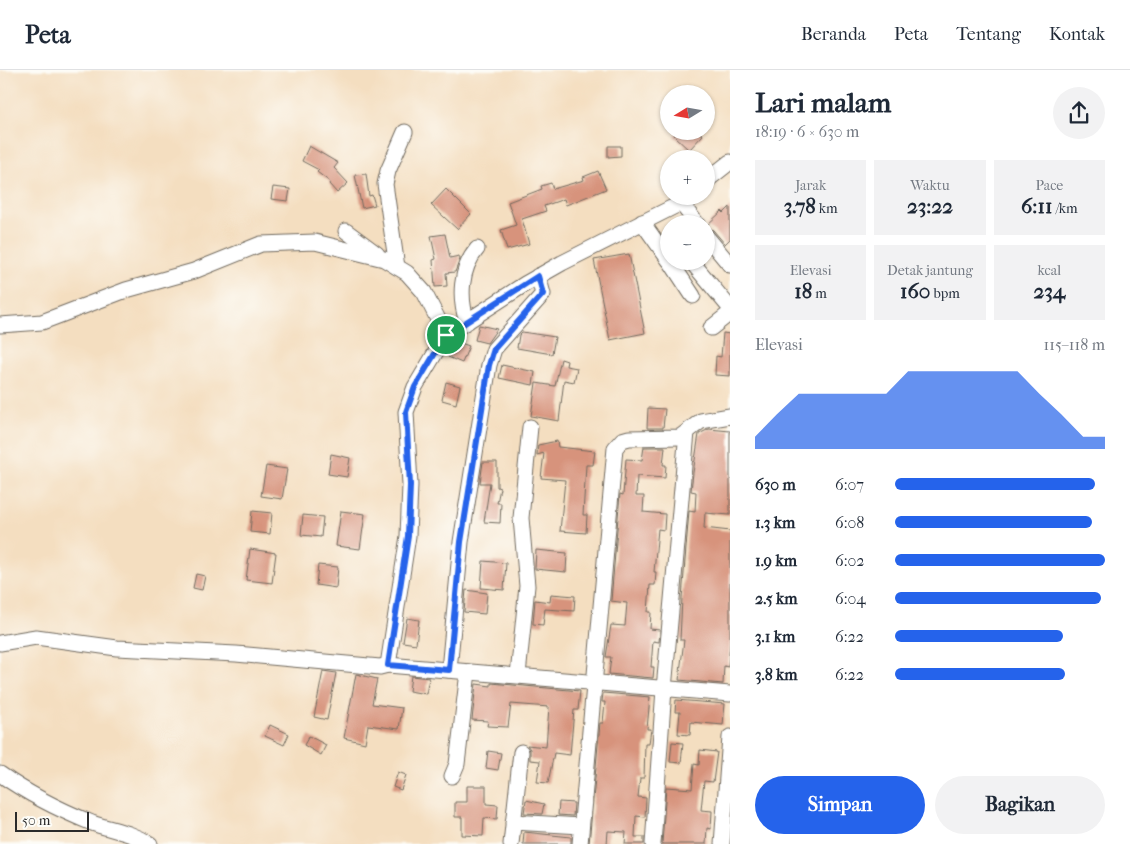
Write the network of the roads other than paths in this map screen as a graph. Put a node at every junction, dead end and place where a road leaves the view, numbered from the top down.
1 (405, 132) dead end
2 (728, 167) edge
3 (715, 175) edge
4 (674, 205) edge
5 (642, 222) junction
6 (346, 231) dead end
7 (715, 247) edge
8 (660, 248) edge
9 (477, 249) dead end
10 (391, 263) junction
11 (730, 265) edge
12 (675, 270) edge
13 (698, 270) edge
14 (538, 276) junction
15 (693, 296) dead end
16 (730, 308) edge
17 (730, 313) edge
18 (467, 322) junction
19 (0, 325) edge
20 (710, 328) dead end
21 (446, 335) junction
22 (730, 416) edge
23 (530, 427) dead end
24 (687, 432) junction
25 (0, 643) edge
26 (388, 665) junction
27 (449, 670) junction
28 (468, 672) junction
29 (518, 675) junction
30 (594, 682) junction
31 (664, 688) junction
32 (730, 694) edge
33 (730, 737) edge
34 (521, 752) dead end
35 (0, 774) edge
36 (452, 776) dead end
37 (513, 822) junction
38 (581, 826) junction
39 (150, 844) edge
40 (512, 844) edge
41 (580, 844) edge
42 (653, 844) edge
43 (722, 844) edge

1 - 10 street
2 - 3 street
4 - 5 street
5 - 8 street
5 - 14 street
6 - 10 street
7 - 11 street
9 - 18 street
10 - 19 street
10 - 21 street
12 - 15 street
13 - 16 street
14 - 18 street
14 - 27 street
17 - 20 street
18 - 21 street
21 - 26 street
22 - 24 street
23 - 29 street
24 - 30 street
24 - 31 street
25 - 26 street
26 - 27 street
27 - 28 street
28 - 29 street
28 - 36 street
29 - 30 street
30 - 31 street
30 - 38 street
31 - 32 street
31 - 42 street
33 - 43 street
34 - 37 street
35 - 39 street
37 - 38 street
37 - 40 street
38 - 41 street

